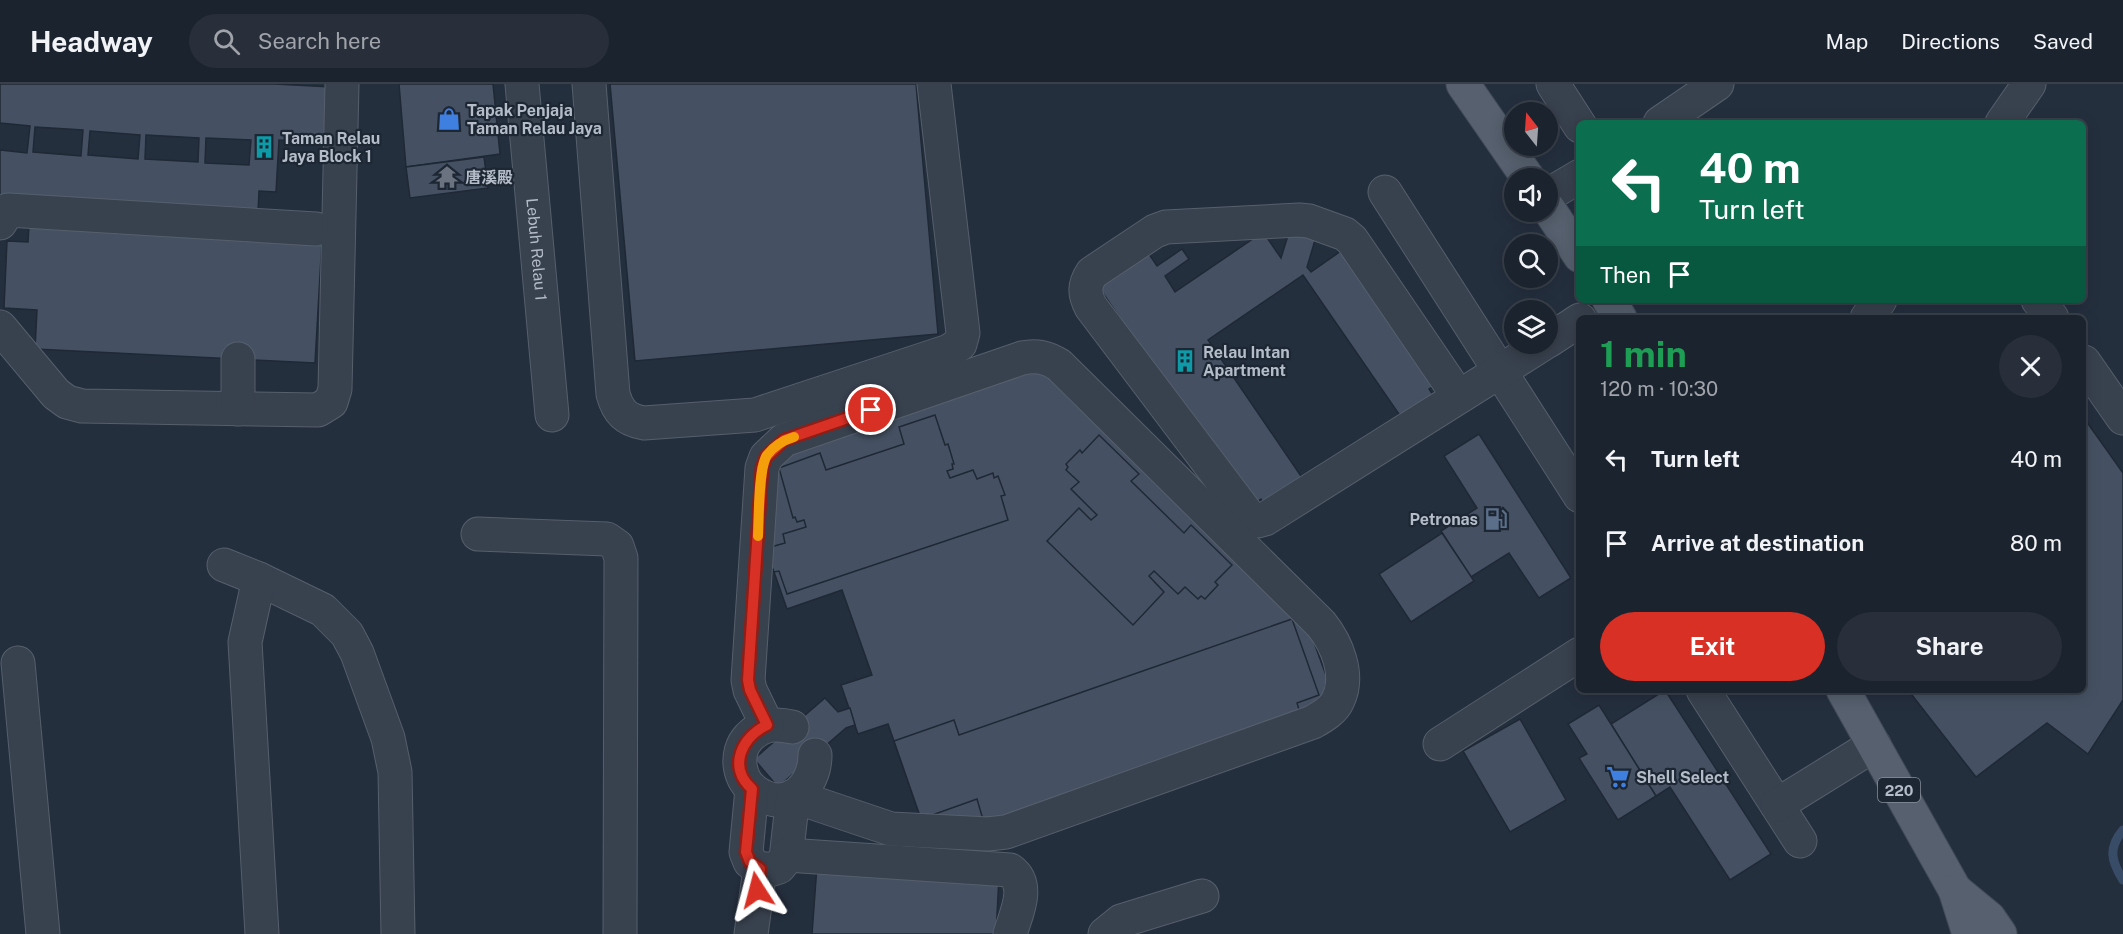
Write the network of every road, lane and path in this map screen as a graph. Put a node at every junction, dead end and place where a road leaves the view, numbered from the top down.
1 (342, 84) edge
2 (522, 84) edge
3 (590, 84) edge
4 (934, 84) edge
5 (1463, 84) edge
6 (1552, 84) edge
7 (1717, 84) edge
8 (2029, 84) edge
9 (1576, 120) edge
10 (1664, 120) edge
11 (2004, 120) edge
12 (1521, 168) edge
13 (1576, 178) edge
14 (1558, 189) edge
15 (1385, 192) dead end
16 (340, 200) junction
17 (1557, 222) edge
18 (0, 223) edge
19 (1576, 250) edge
20 (2040, 303) edge
21 (2050, 315) edge
22 (1576, 325) edge
23 (0, 328) edge
24 (35, 331) dead end
25 (1558, 335) edge
26 (1528, 354) edge
27 (238, 359) dead end
28 (2086, 365) edge
29 (1500, 372) junction
30 (1459, 397) junction
31 (238, 409) junction
32 (552, 415) dead end
33 (2123, 418) edge
34 (1576, 490) edge
35 (478, 534) dead end
36 (224, 565) dead end
37 (259, 579) junction
38 (1576, 657) edge
39 (18, 663) dead end
40 (1705, 693) edge
41 (1845, 693) edge
42 (1440, 744) dead end
43 (1874, 745) junction
44 (815, 754) dead end
45 (752, 789) junction
46 (794, 796) junction
47 (1777, 805) junction
48 (1022, 826) junction
49 (1800, 841) dead end
50 (773, 862) junction
51 (1017, 875) junction
52 (1202, 896) dead end
53 (1992, 930) edge
54 (43, 934) edge
55 (262, 934) edge
56 (398, 934) edge
57 (620, 934) edge
58 (751, 934) edge
59 (1010, 934) edge
60 (1105, 934) edge

1 - 16 street
2 - 32 street, Lebuh Relau 1
3 - 4 street
5 - 12 main road
6 - 9 street
7 - 10 street
8 - 11 street
13 - 14 street
15 - 29 street
16 - 18 street
16 - 31 street
17 - 19 main road
20 - 21 street
22 - 25 street
23 - 24 street
23 - 31 street
26 - 29 street
27 - 31 street
28 - 33 street
29 - 30 street
29 - 34 street
30 - 30 street
35 - 57 street
36 - 37 street
37 - 55 street
37 - 56 street
38 - 42 street
39 - 54 street
40 - 47 street
41 - 43 main road, 220
43 - 47 street
43 - 53 main road, 220
44 - 46 street
45 - 46 street
45 - 48 street
45 - 50 street
46 - 48 street
46 - 50 street
47 - 49 street
48 - 51 street
50 - 51 street
50 - 58 street
51 - 59 street
52 - 60 street

